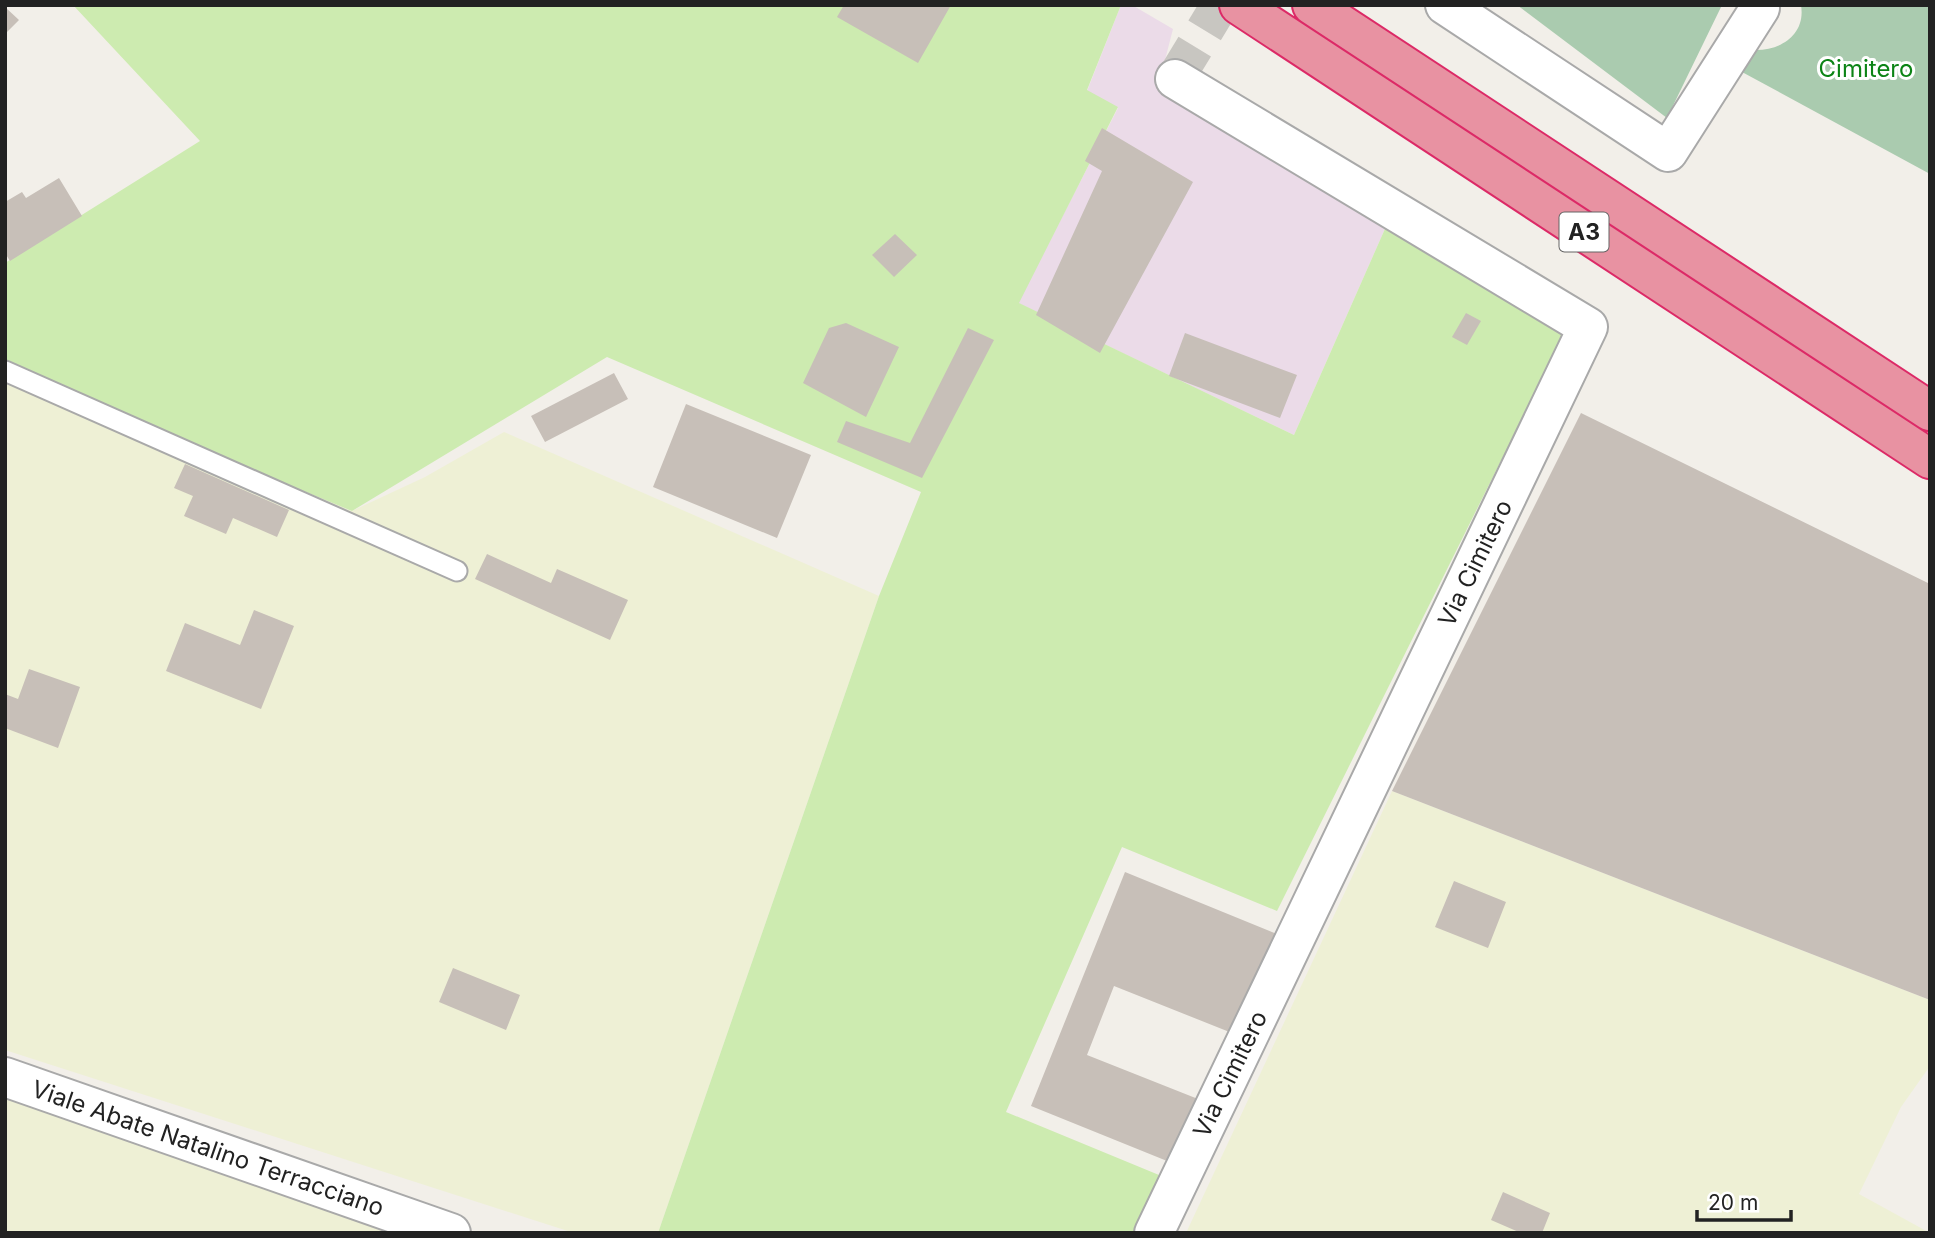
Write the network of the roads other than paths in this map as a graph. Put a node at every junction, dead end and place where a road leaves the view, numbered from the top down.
1 (1239, 5) edge
2 (1312, 5) edge
3 (1446, 5) edge
4 (1760, 8) dead end
5 (1175, 79) dead end
6 (5, 371) edge
7 (1930, 411) edge
8 (1930, 459) edge
9 (457, 571) dead end
10 (5, 1077) edge
11 (451, 1233) edge
12 (1154, 1233) edge

1 - 8 highway, A3
2 - 7 highway, A3
3 - 4 street
5 - 12 street, Via Cimitero
6 - 9 lane
10 - 11 street, Viale Abate Natalino Terracciano

